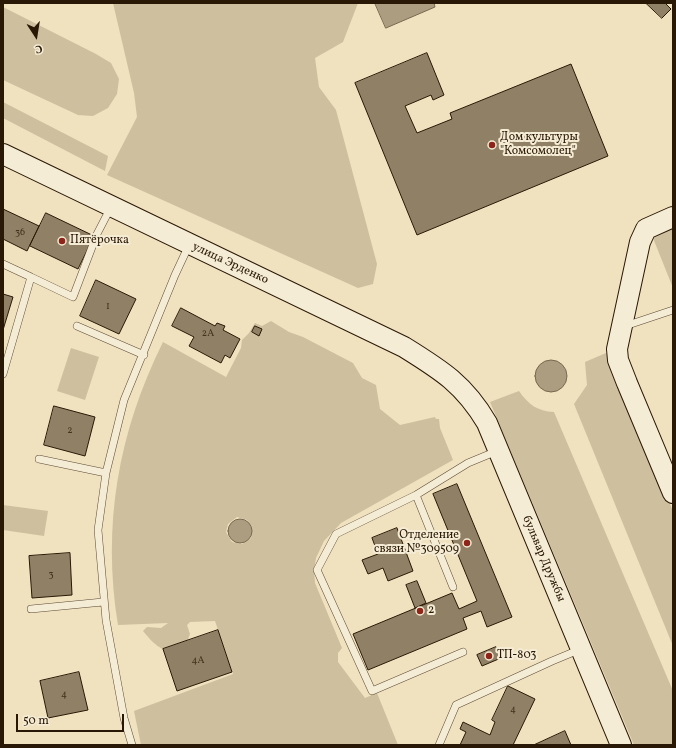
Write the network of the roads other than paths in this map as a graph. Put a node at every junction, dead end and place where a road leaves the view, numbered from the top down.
1 (3, 154) edge
2 (111, 207) junction
3 (665, 220) edge
4 (189, 245) junction
5 (3, 264) edge
6 (31, 277) junction
7 (673, 310) edge
8 (77, 326) dead end
9 (620, 327) junction
10 (144, 355) junction
11 (3, 374) edge
12 (453, 379) joint
13 (498, 451) junction
14 (39, 459) dead end
15 (106, 473) junction
16 (673, 492) edge
17 (416, 495) junction
18 (453, 587) dead end
19 (103, 602) junction
20 (30, 609) dead end
21 (581, 649) junction
22 (463, 652) dead end
23 (618, 744) edge
24 (132, 745) edge
25 (439, 745) edge

1 - 2 main road, улица Эрденко
2 - 4 main road, улица Эрденко
2 - 6 lane
3 - 9 main road
4 - 10 lane
4 - 12 main road, улица Эрденко
5 - 6 lane
6 - 11 lane
7 - 9 lane
8 - 10 lane
9 - 16 main road
10 - 15 lane
12 - 13 main road, бульвар Дружбы
13 - 17 lane
13 - 21 main road, бульвар Дружбы
14 - 15 lane
15 - 19 lane
17 - 18 lane
17 - 22 lane
19 - 20 lane
19 - 24 lane
21 - 23 main road, бульвар Дружбы
21 - 25 lane

